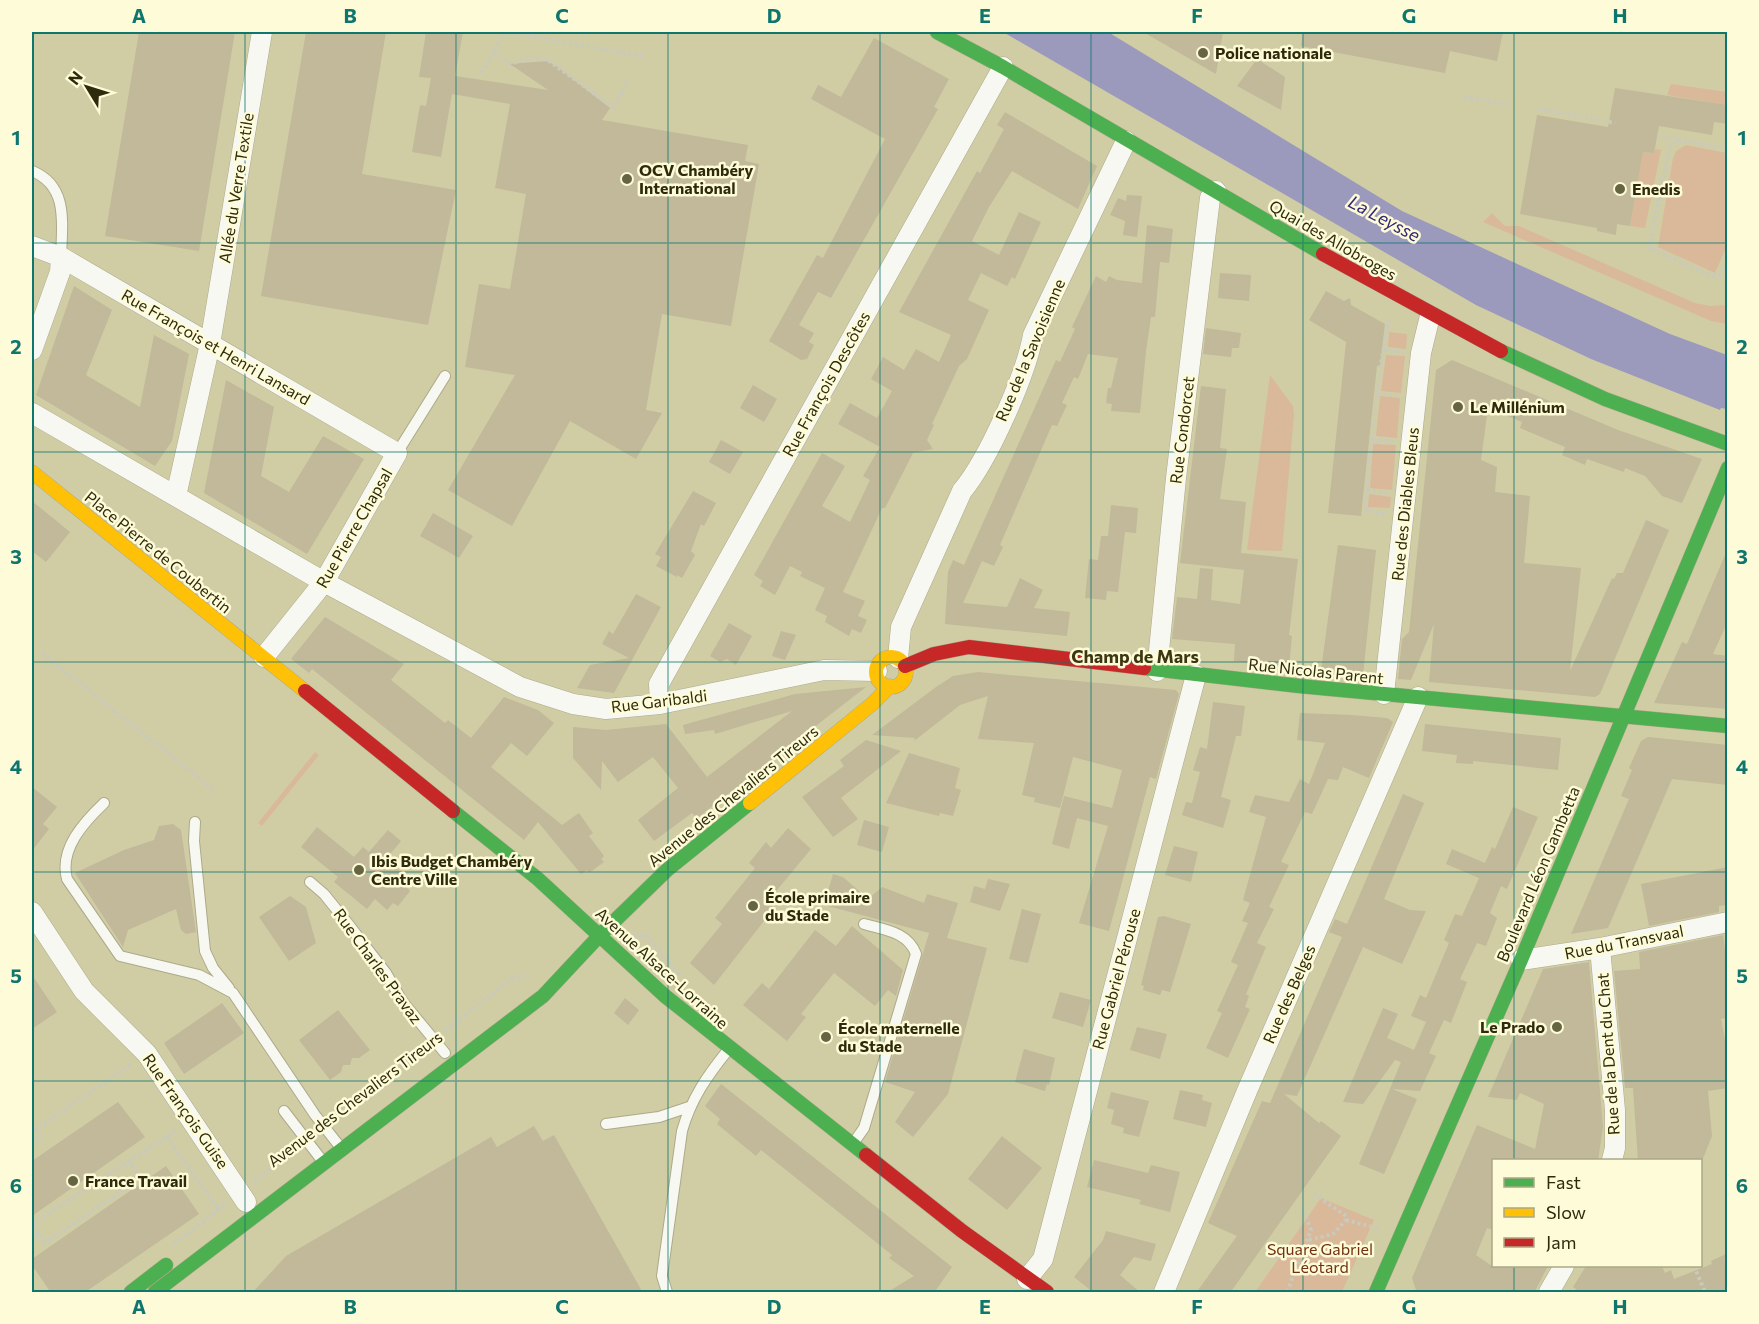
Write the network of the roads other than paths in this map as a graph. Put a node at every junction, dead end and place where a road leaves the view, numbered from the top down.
1 (262, 32) edge
2 (937, 32) edge
3 (1003, 67) junction
4 (1125, 141) junction
5 (32, 171) edge
6 (1216, 191) junction
7 (32, 246) edge
8 (61, 257) junction
9 (1430, 316) junction
10 (210, 344) junction
11 (32, 350) edge
12 (444, 376) dead end
13 (32, 413) edge
14 (1728, 444) edge
15 (398, 453) junction
16 (1728, 468) edge
17 (32, 472) edge
18 (176, 496) junction
19 (324, 582) junction
20 (264, 657) junction
21 (902, 662) junction
22 (1156, 671) junction
23 (1196, 675) junction
24 (883, 679) junction
25 (1384, 694) junction
26 (1418, 698) junction
27 (660, 704) junction
28 (1622, 716) junction
29 (1728, 726) edge
30 (104, 803) dead end
31 (195, 822) dead end
32 (310, 882) dead end
33 (32, 912) edge
34 (1728, 922) edge
35 (864, 924) dead end
36 (600, 935) junction
37 (1600, 948) junction
38 (1521, 960) junction
39 (552, 967) dead end
40 (233, 993) junction
41 (729, 1048) junction
42 (445, 1052) dead end
43 (689, 1107) junction
44 (285, 1111) dead end
45 (606, 1124) dead end
46 (336, 1133) junction
47 (852, 1145) junction
48 (342, 1149) junction
49 (314, 1150) junction
50 (1612, 1159) edge
51 (300, 1161) dead end
52 (324, 1163) junction
53 (246, 1202) dead end
54 (175, 1258) dead end
55 (1563, 1267) edge
56 (1038, 1288) edge
57 (131, 1293) edge
58 (155, 1293) edge
59 (667, 1293) edge
60 (1164, 1293) edge
61 (1376, 1293) edge
62 (1549, 1293) edge

1 - 10 street, Allée du Verre Textile
2 - 3 main road, Quai des Allobroges
3 - 4 main road, Quai des Allobroges
3 - 27 street, Rue François Descôtes
4 - 6 main road, Quai des Allobroges
4 - 21 street, Rue de la Savoisienne
5 - 8 lane
6 - 9 main road, Quai des Allobroges
6 - 22 street, Rue Condorcet
7 - 8 street, Rue François et Henri Lansard
8 - 10 street, Rue François et Henri Lansard
8 - 11 street
9 - 14 main road, Quai des Allobroges
9 - 25 street, Rue des Diables Bleus
10 - 15 street, Rue François et Henri Lansard
10 - 18 street, Allée du Verre Textile
12 - 15 lane
13 - 18 street, Rue Garibaldi
15 - 19 street, Rue Pierre Chapsal
16 - 28 main road, Boulevard Léon Gambetta
17 - 20 main road, Place Pierre de Coubertin
18 - 19 street, Rue Garibaldi
19 - 20 street, Rue Pierre Chapsal
19 - 27 street, Rue Garibaldi
20 - 36 main road, Avenue Alsace-Lorraine
21 - 22 main road, Rue Nicolas Parent
21 - 24 main road
21 - 24 main road, Rue Nicolas Parent
22 - 23 main road, Rue Nicolas Parent
23 - 25 main road, Rue Nicolas Parent
23 - 56 street, Rue Gabriel Pérouse
24 - 27 street, Rue Garibaldi
24 - 36 main road, Avenue des Chevaliers Tireurs
25 - 26 main road, Rue Nicolas Parent
26 - 28 main road, Rue Nicolas Parent
26 - 60 street, Rue des Belges
28 - 29 main road, Rue Nicolas Parent
28 - 38 main road, Boulevard Léon Gambetta
30 - 40 lane
31 - 40 lane
32 - 42 lane, Rue Charles Pravaz
33 - 53 street, Rue François Guise
34 - 37 street, Rue du Transvaal
35 - 47 lane
36 - 39 main road, Avenue des Chevaliers Tireurs
36 - 41 main road, Avenue Alsace-Lorraine
36 - 48 main road, Avenue des Chevaliers Tireurs
37 - 38 street, Rue du Transvaal
37 - 50 street, Rue de la Dent du Chat
38 - 61 main road, Boulevard Léon Gambetta
40 - 46 lane
41 - 43 lane
41 - 47 main road, Avenue Alsace-Lorraine
43 - 45 lane
43 - 59 lane
44 - 49 lane
46 - 48 lane
46 - 49 main road, Avenue des Chevaliers Tireurs
47 - 56 main road, Avenue Alsace-Lorraine
48 - 52 main road, Avenue des Chevaliers Tireurs
49 - 51 main road, Avenue des Chevaliers Tireurs
49 - 52 lane
52 - 58 main road, Avenue des Chevaliers Tireurs
54 - 57 main road
55 - 62 street

